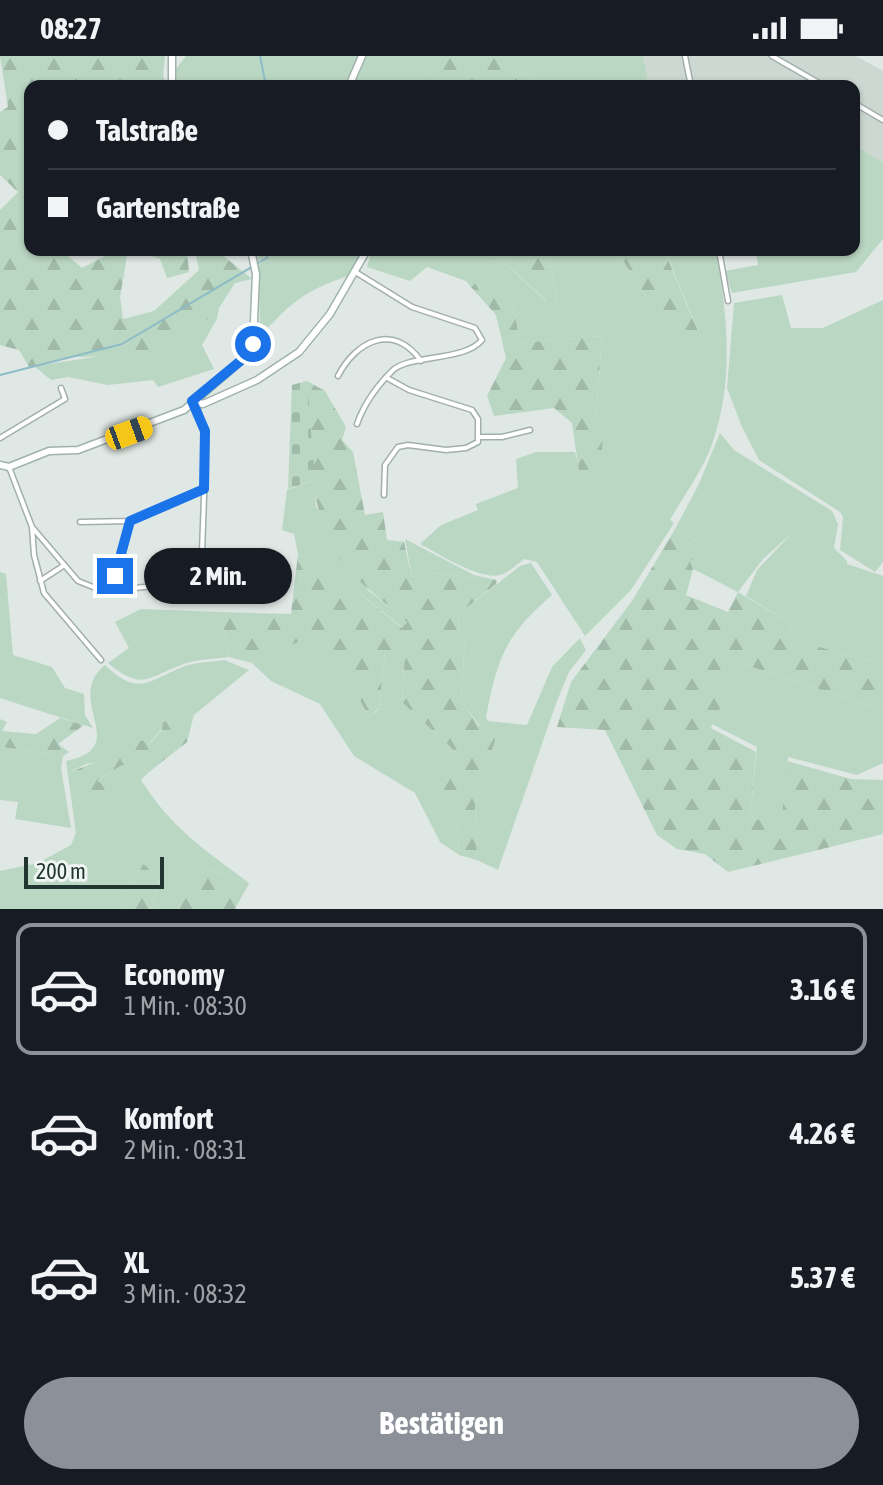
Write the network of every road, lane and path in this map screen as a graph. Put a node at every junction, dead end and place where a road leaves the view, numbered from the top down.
1 (172, 56) edge
2 (362, 56) edge
3 (685, 56) edge
4 (772, 56) edge
5 (172, 80) edge
6 (352, 80) edge
7 (690, 80) edge
8 (814, 80) edge
9 (860, 107) edge
10 (883, 120) edge
11 (253, 256) edge
12 (364, 256) edge
13 (720, 256) edge
14 (357, 273) junction
15 (728, 301) dead end
16 (421, 361) junction
17 (338, 376) dead end
18 (389, 379) junction
19 (61, 388) dead end
20 (194, 403) junction
21 (357, 424) dead end
22 (530, 430) dead end
23 (479, 437) junction
24 (0, 438) edge
25 (0, 465) edge
26 (9, 467) junction
27 (204, 489) junction
28 (384, 495) dead end
29 (130, 521) junction
30 (80, 522) dead end
31 (32, 527) junction
32 (63, 566) junction
33 (286, 579) dead end
34 (40, 581) junction
35 (157, 586) junction
36 (114, 590) junction
37 (101, 660) dead end

1 - 5 main road
2 - 6 main road
3 - 7 street
4 - 8 street
9 - 10 street
11 - 20 main road
12 - 14 main road
13 - 15 street
14 - 16 street
14 - 20 main road
16 - 17 street
16 - 18 street
18 - 21 street
18 - 23 street
19 - 24 street
20 - 26 main road
20 - 27 street
22 - 23 street
23 - 28 street
25 - 26 main road
26 - 31 street
27 - 29 street
27 - 35 street
29 - 30 street
29 - 36 street
31 - 32 street
31 - 34 street
32 - 34 street
32 - 36 street
33 - 35 street
34 - 37 street
35 - 36 street

